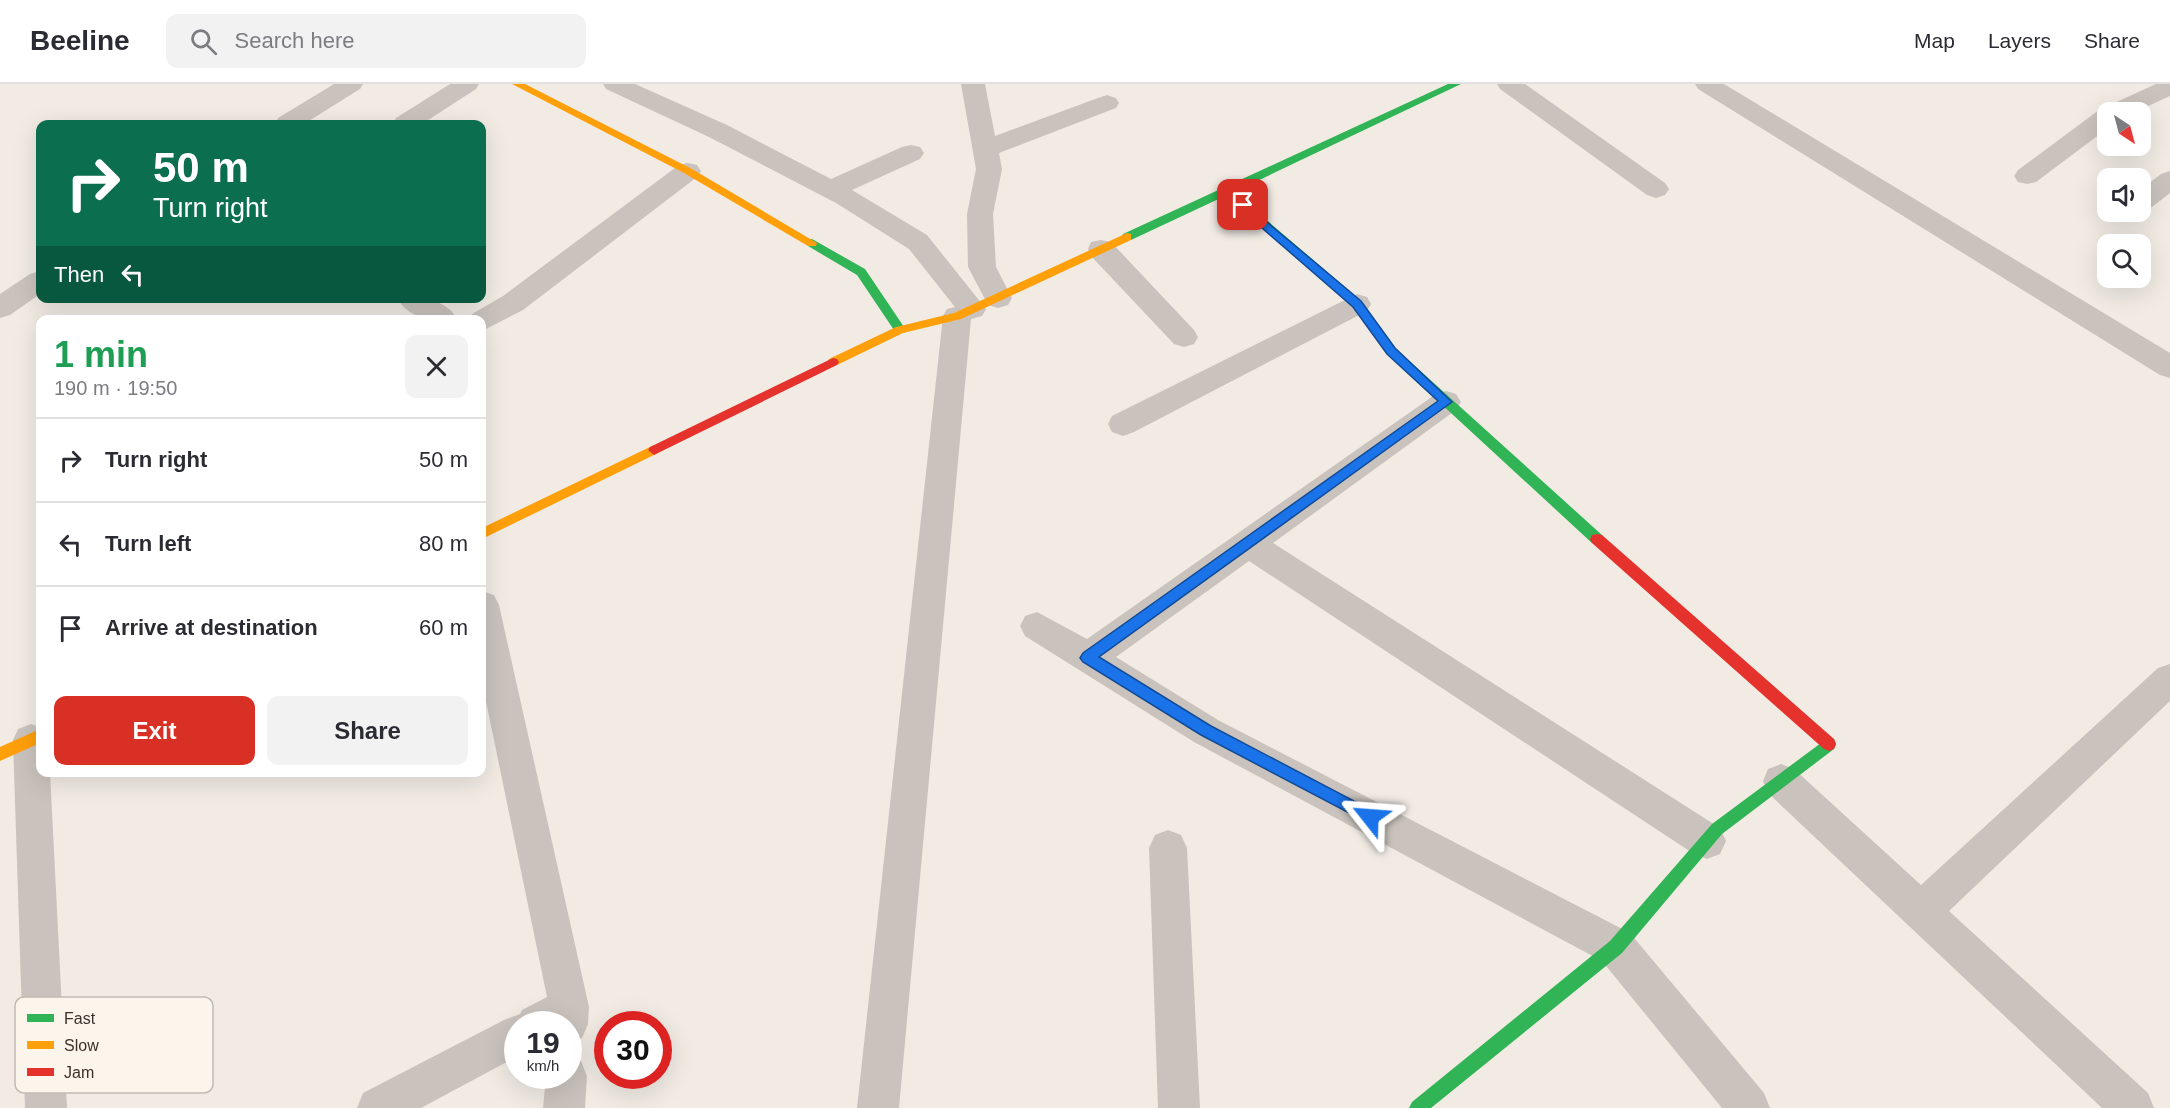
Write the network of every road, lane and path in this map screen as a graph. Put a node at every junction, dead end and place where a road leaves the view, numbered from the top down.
1 (351, 84) edge
2 (466, 84) edge
3 (517, 84) edge
4 (615, 84) edge
5 (974, 84) edge
6 (1456, 84) edge
7 (1509, 84) edge
8 (1754, 84) edge
9 (2164, 84) edge
10 (2170, 87) edge
11 (1718, 91) edge
12 (2137, 102) edge
13 (1107, 103) dead end
14 (293, 120) edge
15 (411, 120) edge
16 (2097, 124) edge
17 (985, 149) junction
18 (911, 153) dead end
19 (688, 171) junction
20 (2026, 176) dead end
21 (2170, 180) edge
22 (830, 189) junction
23 (1656, 189) dead end
24 (1226, 191) junction
25 (2151, 195) edge
26 (1101, 249) junction
27 (36, 284) edge
28 (998, 298) junction
29 (418, 303) edge
30 (1357, 304) junction
31 (0, 308) edge
32 (965, 313) junction
33 (436, 315) edge
34 (486, 319) edge
35 (900, 330) junction
36 (1184, 337) dead end
37 (2170, 366) edge
38 (1446, 402) junction
39 (1123, 424) dead end
40 (486, 532) edge
41 (1247, 543) junction
42 (486, 626) edge
43 (1037, 626) dead end
44 (1088, 658) junction
45 (2170, 680) edge
46 (24, 744) edge
47 (1781, 781) junction
48 (1707, 841) junction
49 (1168, 848) dead end
50 (1921, 911) junction
51 (1616, 947) junction
52 (39, 997) edge
53 (557, 1011) edge
54 (504, 1041) edge
55 (565, 1089) edge
56 (45, 1093) edge
57 (46, 1108) edge
58 (378, 1108) edge
59 (564, 1108) edge
60 (878, 1108) edge
61 (1179, 1108) edge
62 (1418, 1108) edge
63 (1749, 1108) edge
64 (2133, 1108) edge

1 - 14 street
2 - 15 street
3 - 19 street
4 - 22 street
5 - 17 street
6 - 24 street
7 - 23 street
8 - 11 street
9 - 10 street
10 - 12 street
11 - 37 street
13 - 17 street
16 - 20 street
17 - 28 street
18 - 22 street
19 - 34 street
19 - 35 street
21 - 25 street
22 - 32 street
24 - 26 street
24 - 30 street
26 - 28 street
26 - 36 street
27 - 31 street
28 - 32 street
29 - 33 street
30 - 38 street
30 - 39 street
32 - 35 street
32 - 60 street
35 - 40 street
38 - 41 street
38 - 47 street
41 - 44 street
41 - 48 street
42 - 53 street
43 - 44 street
44 - 51 street
45 - 50 street
46 - 52 street
47 - 48 street
47 - 50 street
48 - 51 street
49 - 61 street
50 - 64 street
51 - 62 street
51 - 63 street
54 - 58 street
55 - 59 street
56 - 57 street

